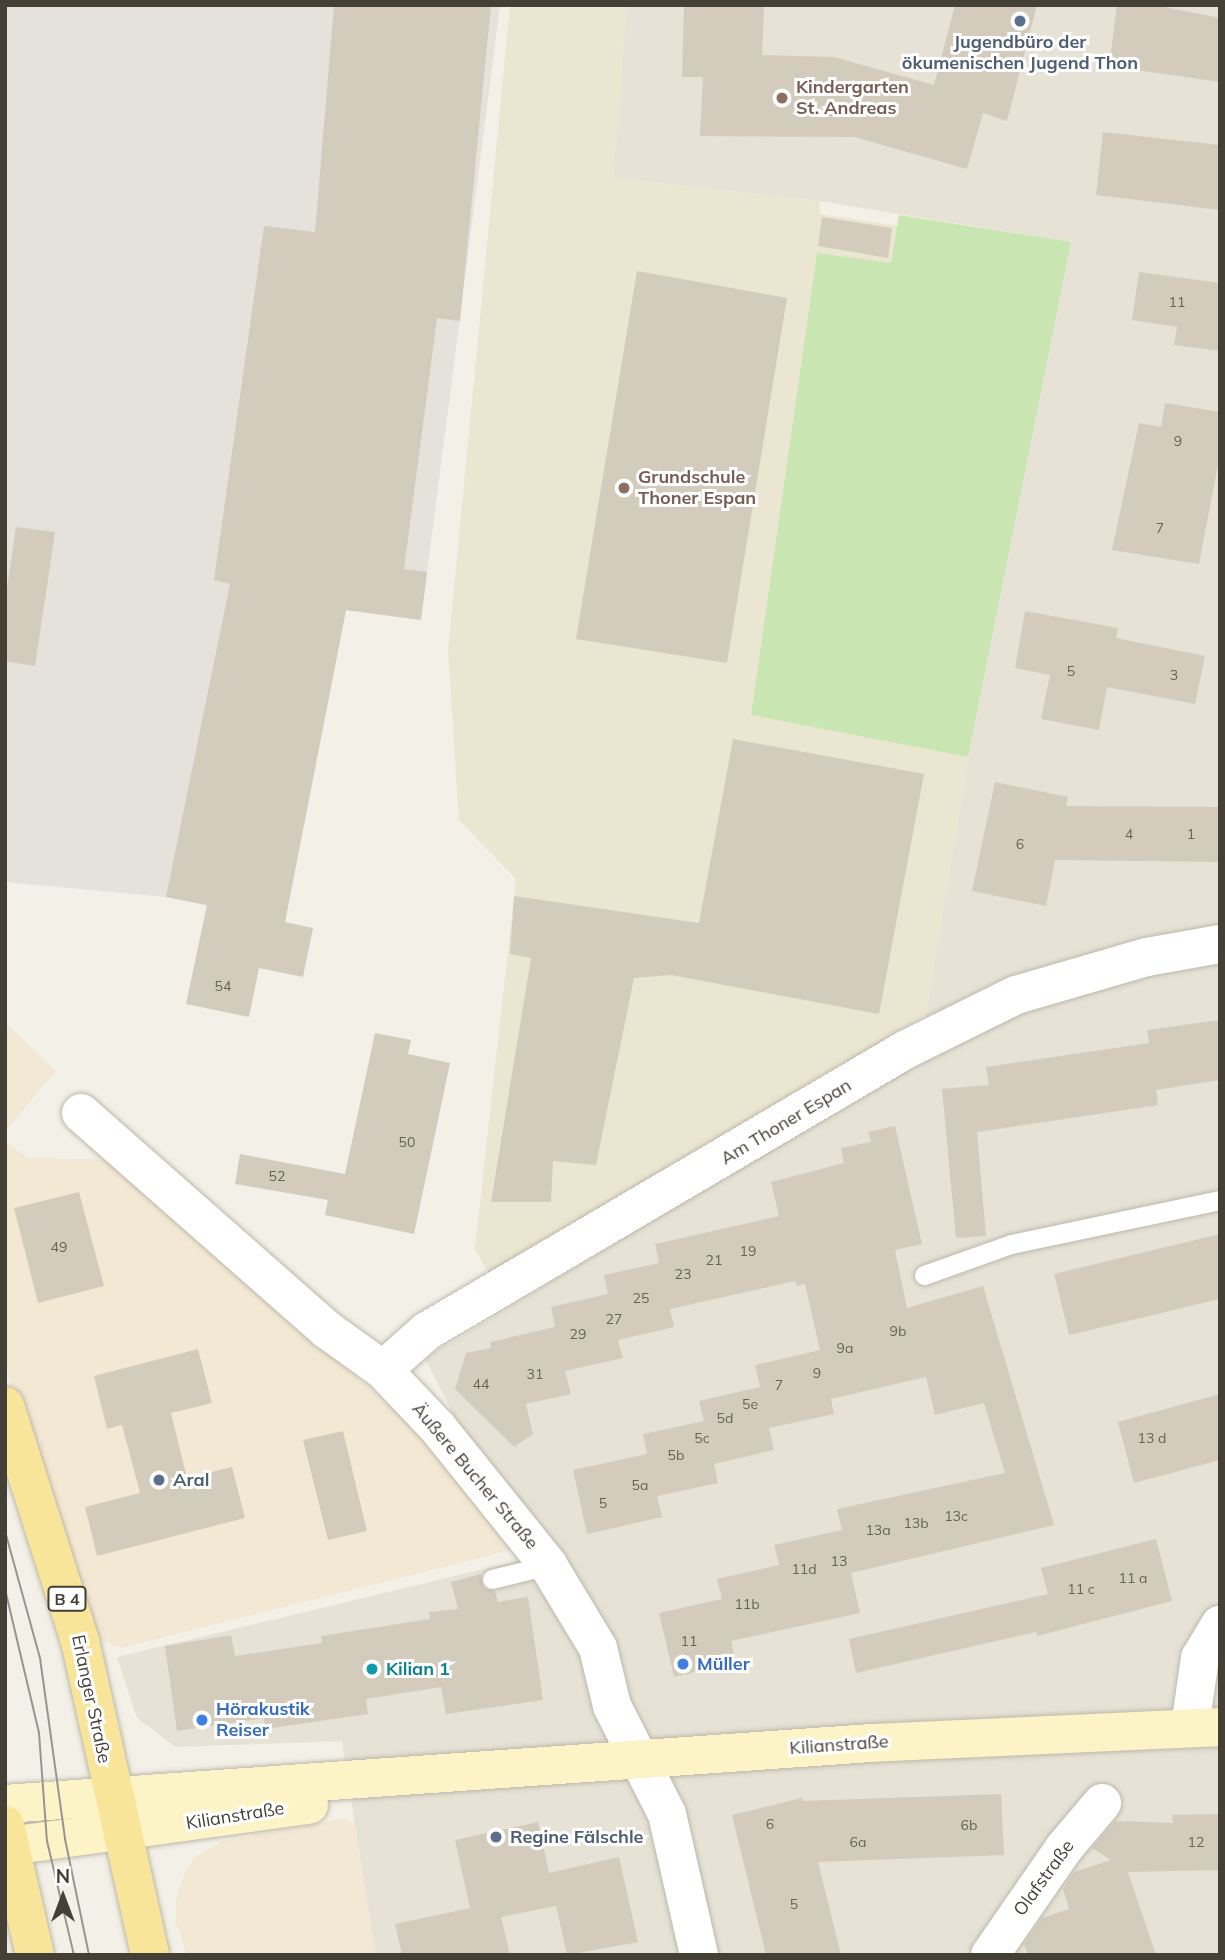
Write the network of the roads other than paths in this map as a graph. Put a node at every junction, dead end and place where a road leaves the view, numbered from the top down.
1 (1220, 944) edge
2 (81, 1113) dead end
3 (1220, 1200) edge
4 (924, 1275) dead end
5 (383, 1370) junction
6 (5, 1406) edge
7 (548, 1565) junction
8 (492, 1579) dead end
9 (1220, 1625) edge
10 (1205, 1727) edge
11 (638, 1758) junction
12 (1102, 1803) dead end
13 (5, 1804) edge
14 (116, 1814) junction
15 (7, 1839) edge
16 (35, 1955) edge
17 (149, 1955) edge
18 (699, 1955) edge
19 (990, 1955) edge

1 - 5 street, Am Thoner Espan
2 - 5 street, Äußere Bucher Straße
3 - 4 lane
5 - 7 street, Äußere Bucher Straße
6 - 14 main road, Erlanger Straße / B 4
7 - 8 lane
7 - 11 street, Äußere Bucher Straße
9 - 10 street
10 - 11 main road, Kilianstraße
11 - 14 main road, Kilianstraße
11 - 18 street, Äußere Bucher Straße
12 - 19 street, Olafstraße
13 - 14 main road
14 - 15 main road, Kilianstraße
14 - 17 main road, Erlanger Straße / B 4
15 - 16 main road

